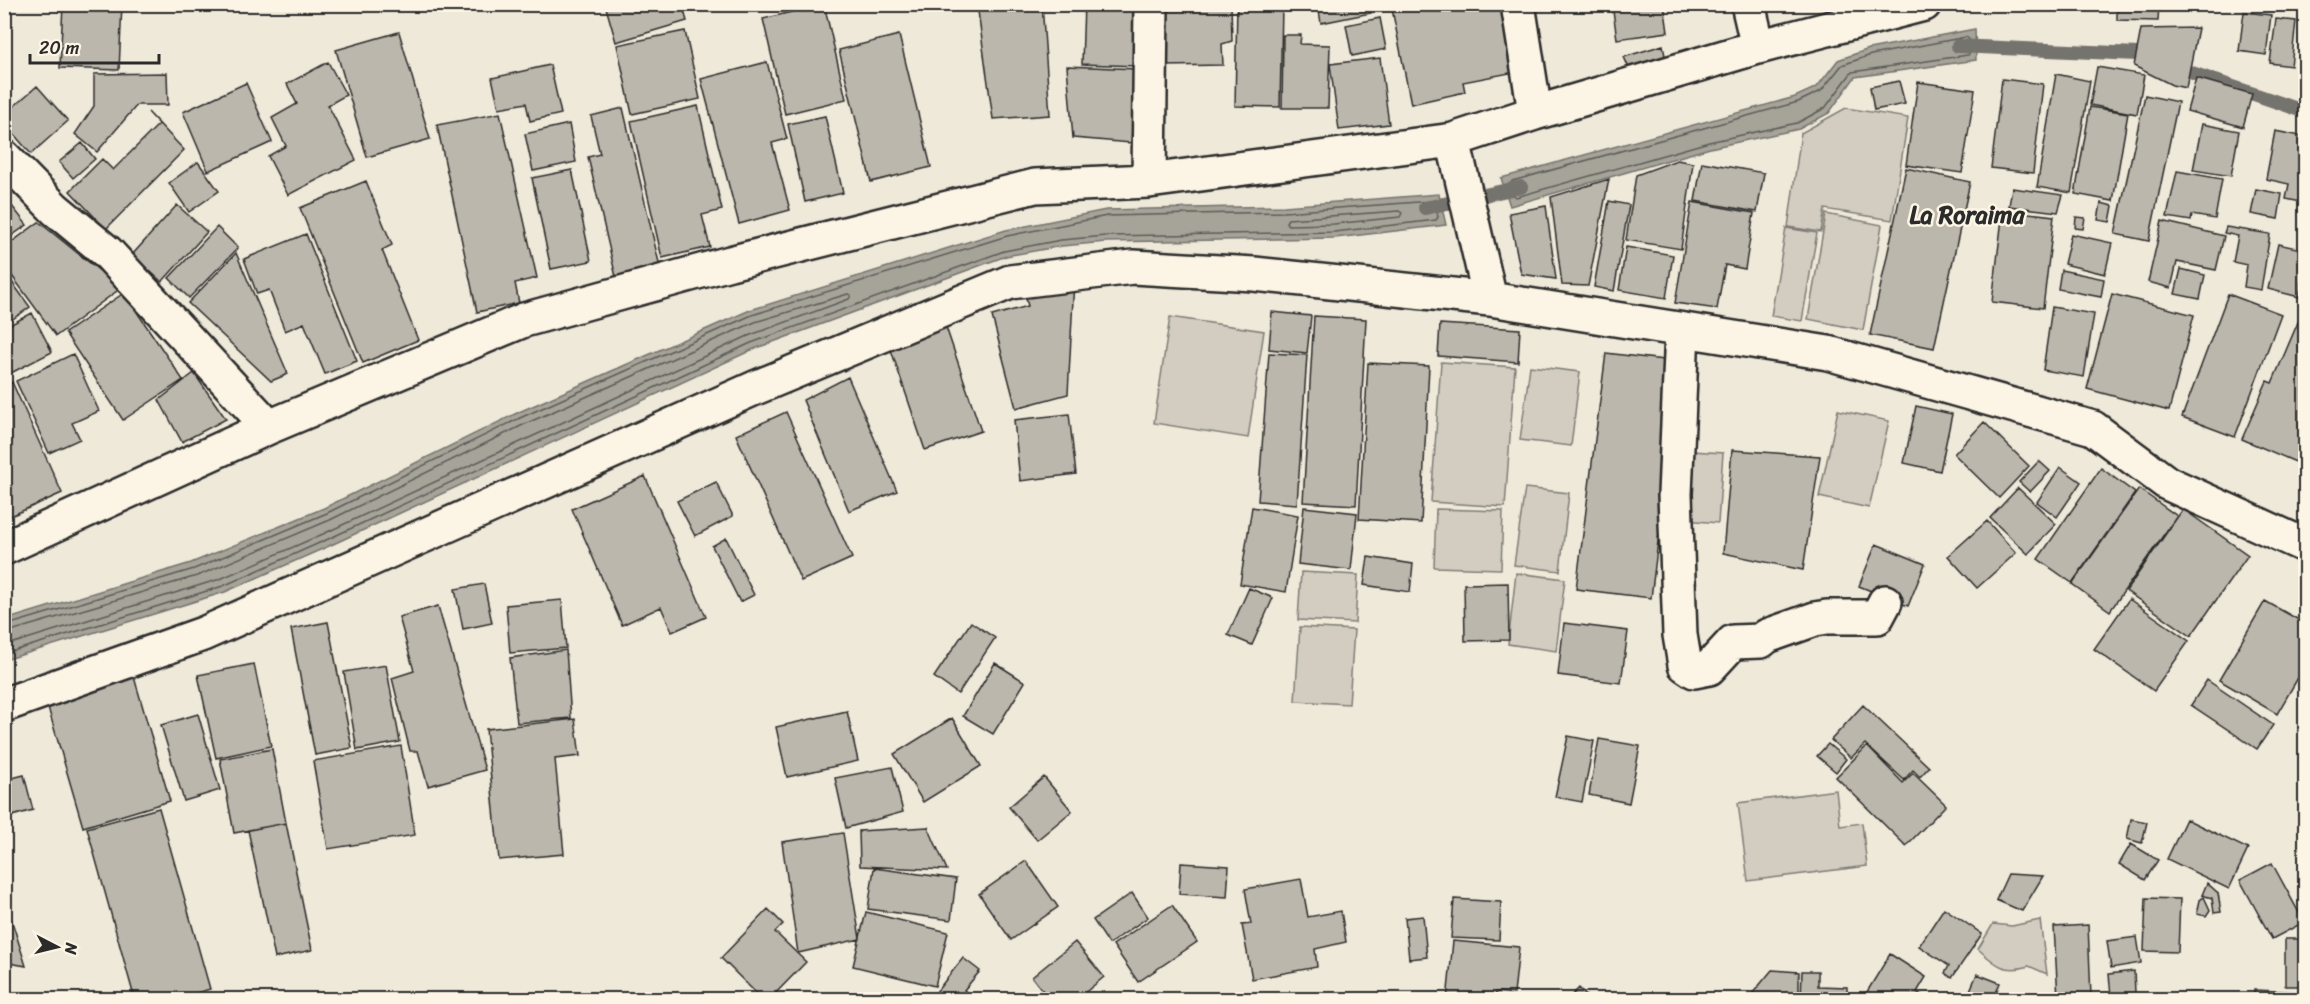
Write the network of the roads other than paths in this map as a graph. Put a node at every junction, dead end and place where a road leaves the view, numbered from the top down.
1 (1151, 4) edge
2 (1518, 4) edge
3 (1748, 4) edge
4 (1924, 4) edge
5 (1758, 47) junction
6 (1535, 113) junction
7 (1454, 140) junction
8 (4, 157) edge
9 (1149, 181) junction
10 (1490, 299) junction
11 (1682, 330) junction
12 (268, 427) junction
13 (2306, 546) edge
14 (4, 548) edge
15 (1885, 602) dead end
16 (4, 705) edge

1 - 9 street
2 - 6 street
3 - 5 street
4 - 5 street
5 - 6 street
6 - 7 street
7 - 9 street
7 - 10 street
8 - 12 street
9 - 12 street
10 - 11 street
10 - 16 street
11 - 13 street
11 - 15 street
12 - 14 street

